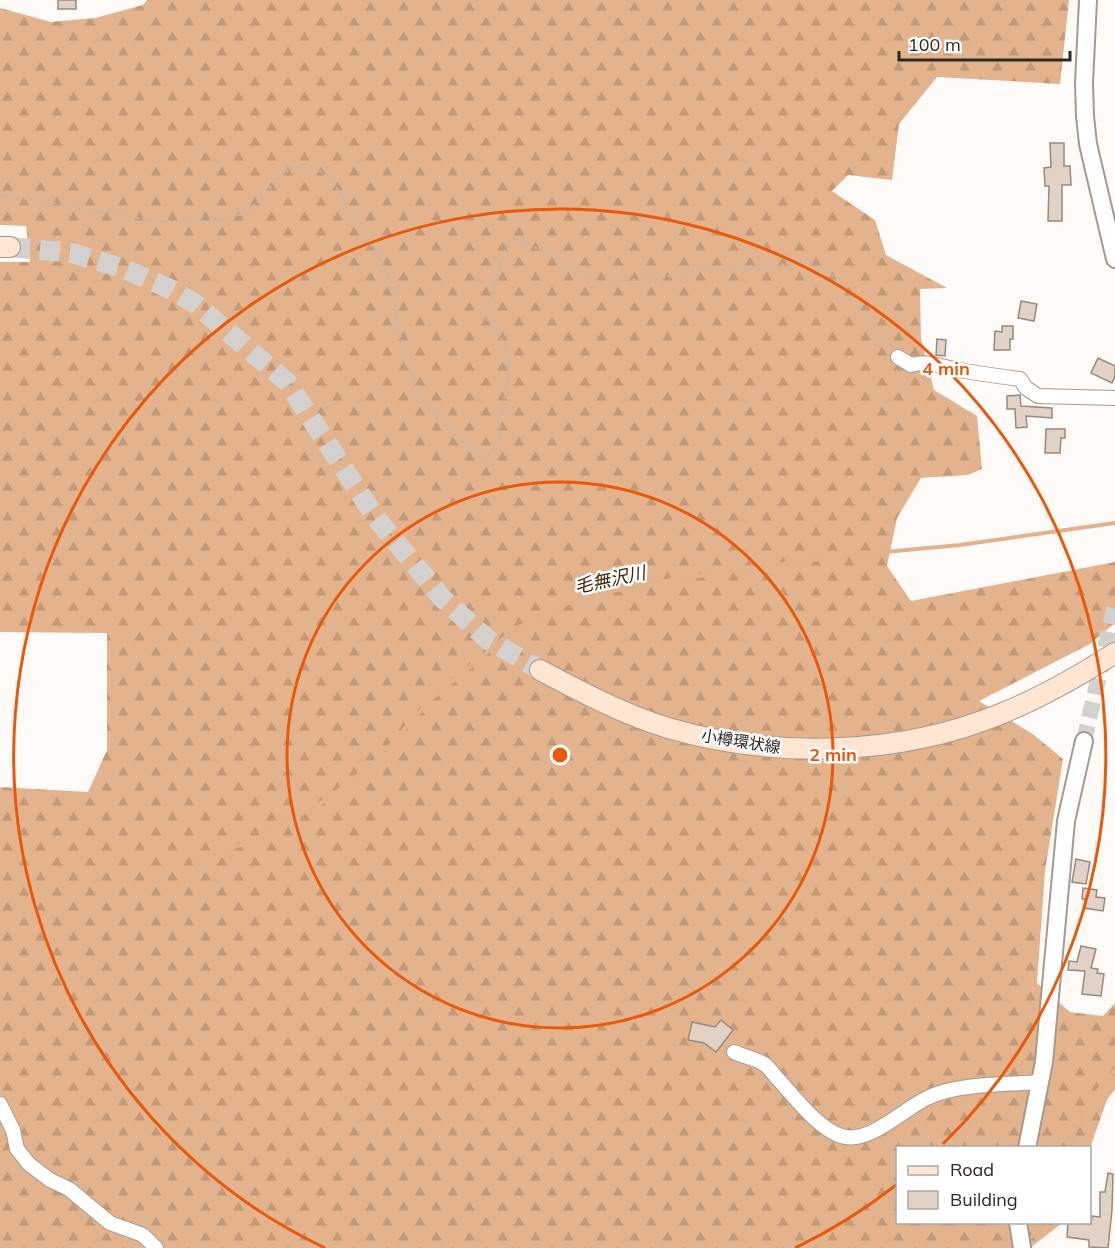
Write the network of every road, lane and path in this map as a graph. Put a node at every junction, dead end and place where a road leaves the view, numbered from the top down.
1 (1089, 0) edge
2 (0, 196) edge
3 (1115, 259) edge
4 (898, 357) joint
5 (1115, 398) edge
6 (1115, 653) edge
7 (540, 670) tunnel mouth
8 (1084, 741) tunnel mouth
9 (734, 1052) dead end
10 (1040, 1082) junction
11 (0, 1104) edge
12 (1027, 1146) edge
13 (1018, 1227) edge
14 (156, 1248) edge
15 (1022, 1248) edge

1 - 3 street
2 - 4 path
4 - 5 street
6 - 7 main road, 小樽環状線
8 - 10 street
9 - 10 street
10 - 12 street
11 - 14 street
13 - 15 street

